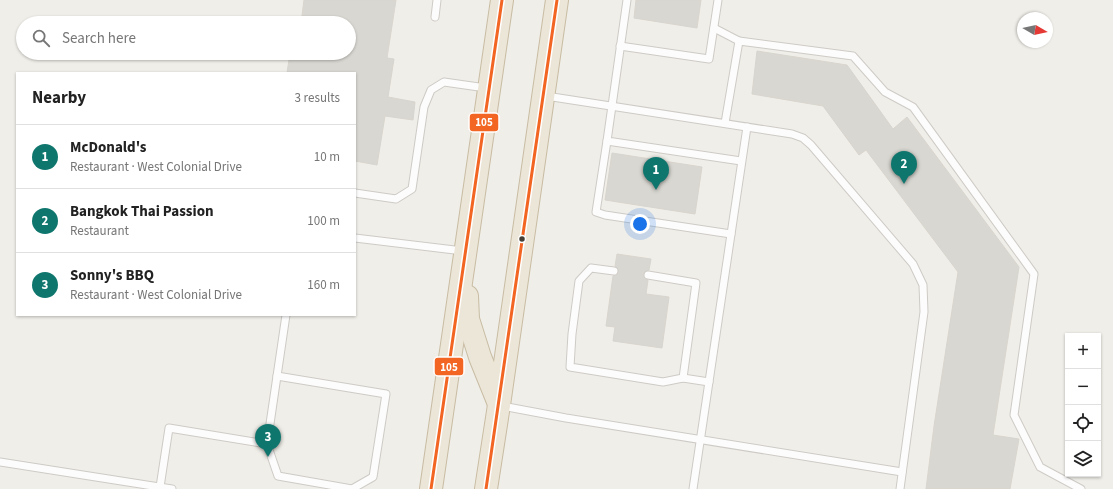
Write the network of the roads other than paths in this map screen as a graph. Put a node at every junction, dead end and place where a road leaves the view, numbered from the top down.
1 (437, 0) edge
2 (502, 0) edge
3 (557, 0) edge
4 (627, 0) edge
5 (718, 0) edge
6 (435, 17) dead end
7 (714, 28) junction
8 (739, 41) junction
9 (620, 46) junction
10 (488, 88) junction
11 (544, 96) junction
12 (611, 105) junction
13 (725, 123) junction
14 (747, 127) junction
15 (607, 141) junction
16 (742, 161) junction
17 (356, 193) edge
18 (731, 234) junction
19 (356, 238) edge
20 (465, 251) junction
21 (614, 271) dead end
22 (648, 275) dead end
23 (286, 316) edge
24 (277, 376) junction
25 (683, 378) junction
26 (709, 382) junction
27 (499, 405) junction
28 (700, 439) junction
29 (267, 444) junction
30 (0, 462) edge
31 (902, 472) junction
32 (160, 487) junction
33 (172, 489) edge
34 (431, 489) edge
35 (486, 489) edge
36 (693, 489) edge
37 (900, 489) edge
38 (1081, 489) edge

1 - 6 lane
2 - 10 highway
3 - 11 highway
4 - 9 lane
5 - 7 lane
7 - 8 lane
7 - 9 lane
8 - 13 lane
8 - 38 lane
9 - 12 lane
10 - 17 lane
10 - 20 highway
11 - 12 lane
11 - 27 highway
12 - 13 lane
12 - 15 lane
13 - 14 lane
14 - 16 lane
14 - 31 lane
15 - 16 lane
15 - 18 lane
16 - 18 lane
18 - 26 lane
19 - 20 lane
20 - 27 highway
20 - 34 highway
21 - 25 lane
22 - 25 lane
23 - 24 lane
24 - 29 lane
24 - 29 lane
25 - 26 lane
26 - 28 lane
27 - 28 lane
27 - 35 highway
28 - 31 lane
28 - 36 lane
29 - 32 lane
30 - 32 lane
31 - 37 lane
32 - 33 lane

